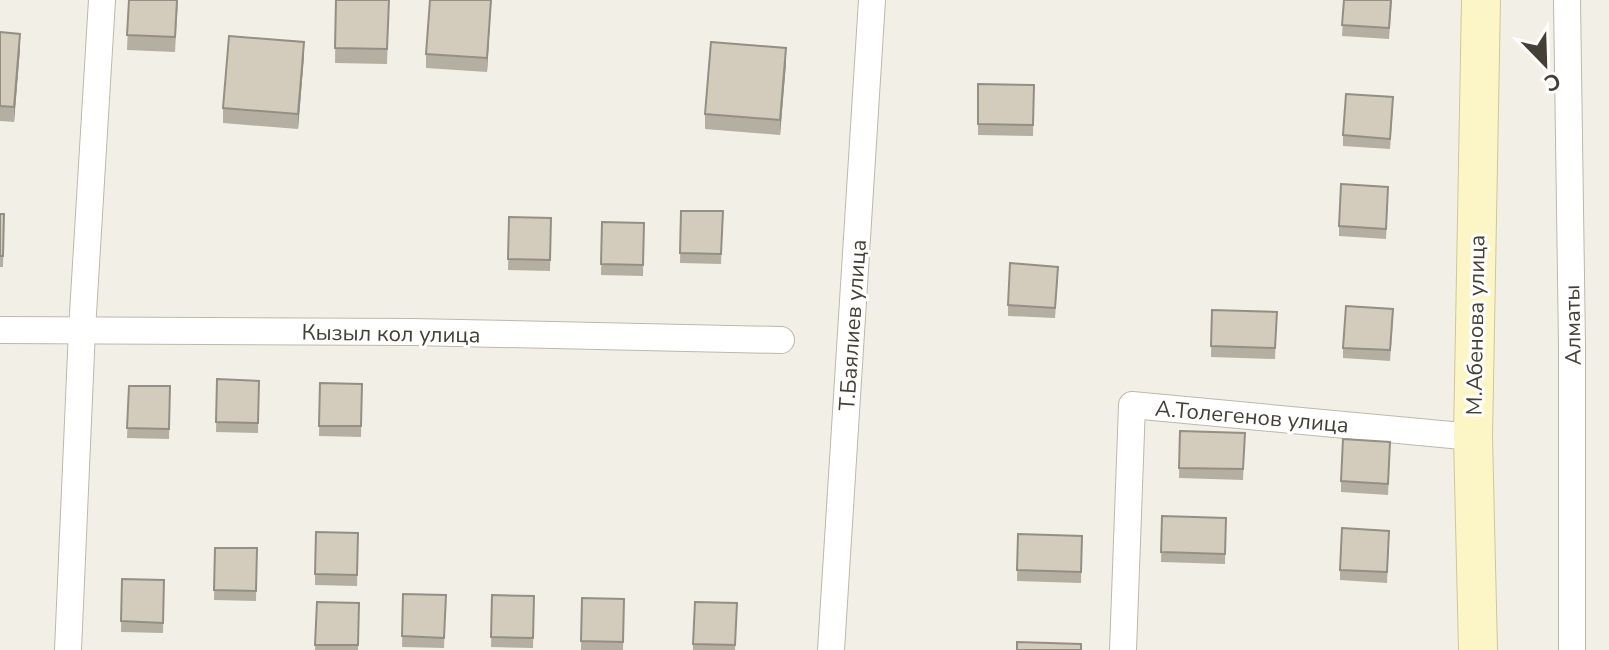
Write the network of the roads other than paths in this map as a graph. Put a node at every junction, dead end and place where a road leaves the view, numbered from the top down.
1 (102, 0) edge
2 (872, 0) edge
3 (1481, 0) edge
4 (1567, 0) edge
5 (0, 330) edge
6 (82, 330) junction
7 (781, 340) dead end
8 (1473, 437) junction
9 (68, 650) edge
10 (831, 650) edge
11 (1123, 650) edge
12 (1478, 650) edge
13 (1572, 650) edge

1 - 6 street
2 - 10 street, Т.Баялиев улица
3 - 8 main road, М.Абенова улица
4 - 13 street, Алматы
5 - 6 street, Кызыл кол улица
6 - 7 street, Кызыл кол улица
6 - 9 street
8 - 11 street, А.Толегенов улица
8 - 12 main road, М.Абенова улица

